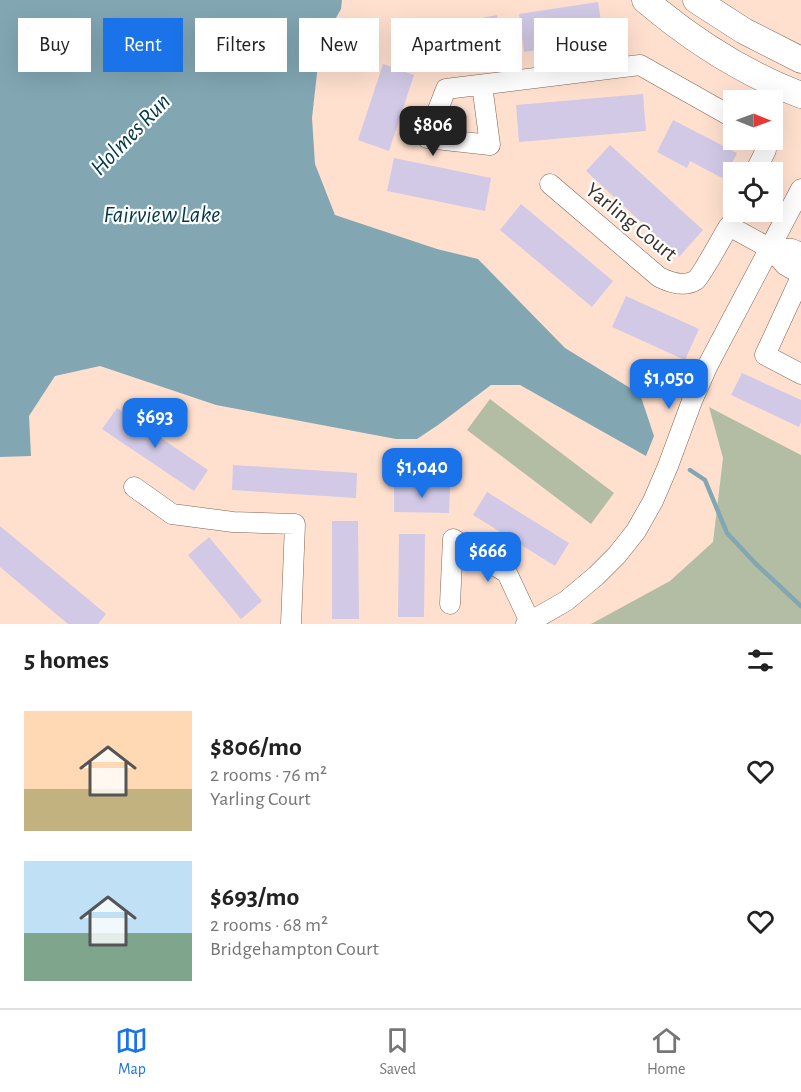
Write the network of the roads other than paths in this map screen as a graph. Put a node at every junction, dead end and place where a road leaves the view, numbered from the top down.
1 (645, 0) edge
2 (696, 0) edge
3 (801, 60) edge
4 (482, 85) dead end
5 (801, 95) edge
6 (723, 112) edge
7 (550, 184) dead end
8 (801, 189) edge
9 (730, 222) edge
10 (736, 222) edge
11 (771, 249) junction
12 (801, 254) edge
13 (801, 276) edge
14 (797, 298) edge
15 (801, 374) edge
16 (134, 487) dead end
17 (450, 604) dead end
18 (528, 623) edge
19 (291, 624) edge

1 - 5 main road
2 - 3 main road
4 - 6 street
7 - 9 street, Yarling Court
8 - 11 street
10 - 11 street, Yarling Court
11 - 12 street
11 - 13 street
11 - 18 street
13 - 14 street
14 - 15 street
16 - 19 street
17 - 18 street

